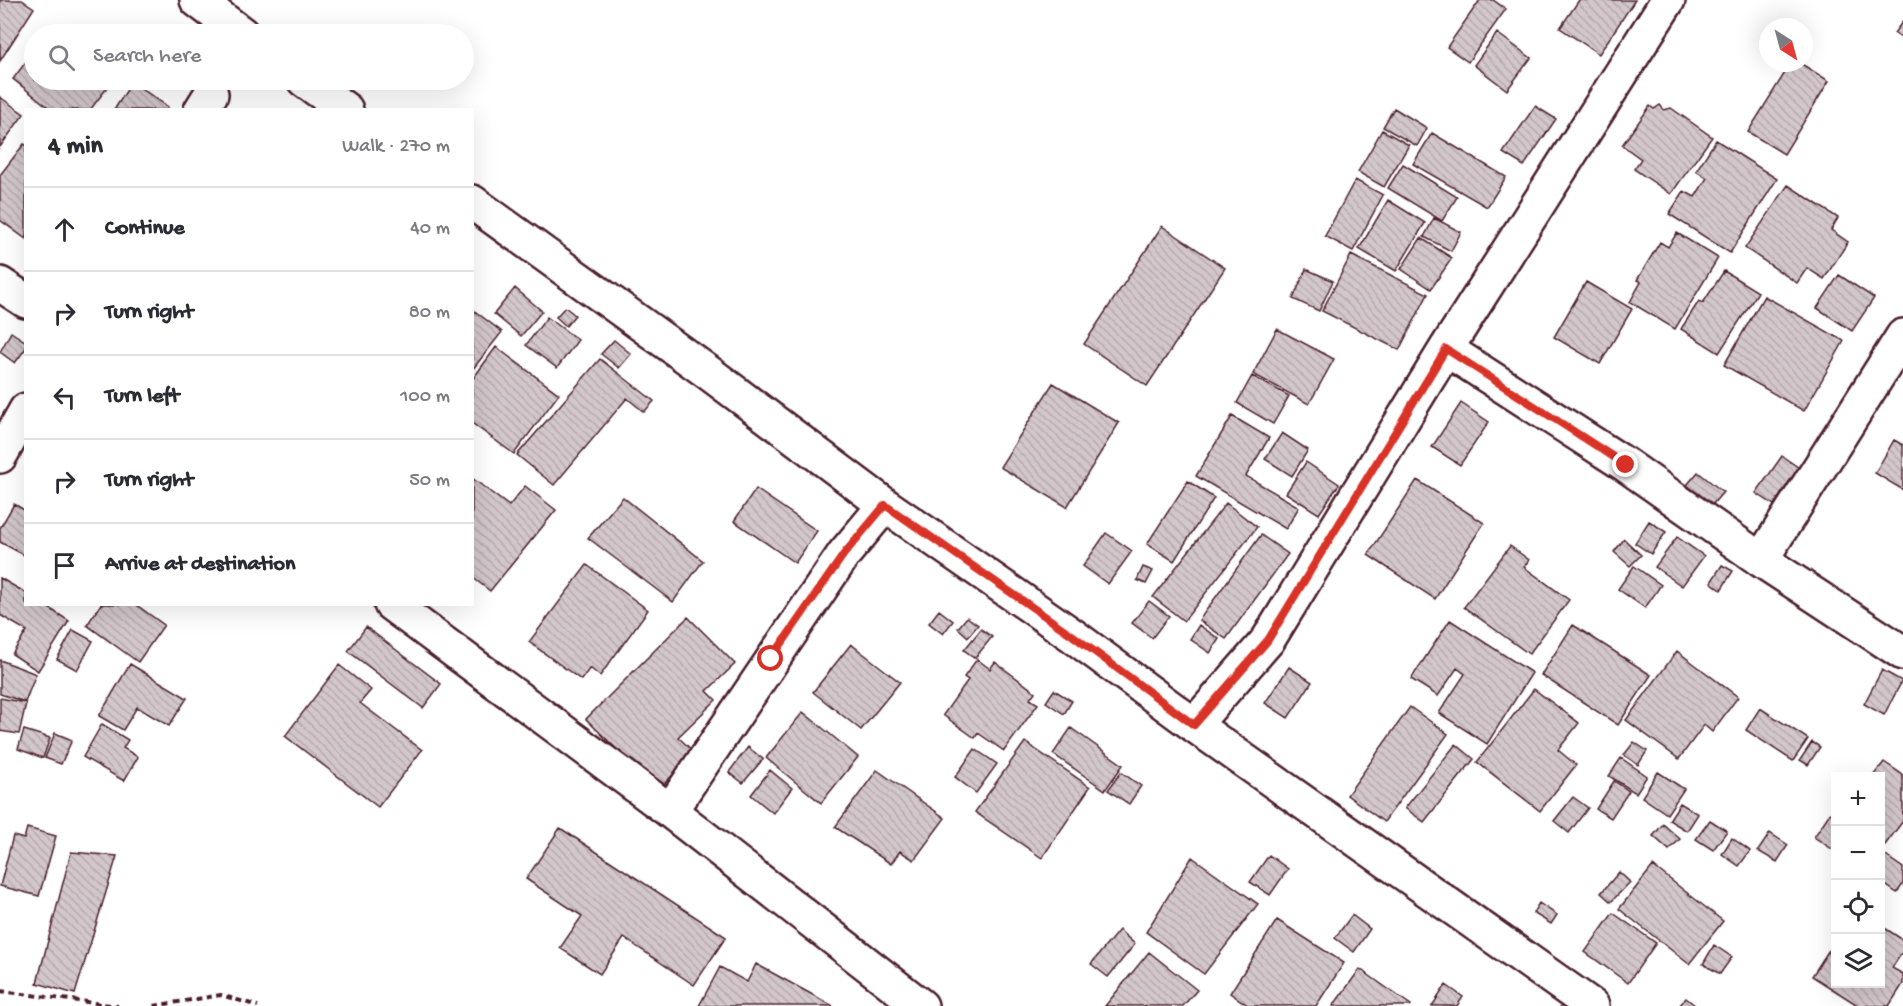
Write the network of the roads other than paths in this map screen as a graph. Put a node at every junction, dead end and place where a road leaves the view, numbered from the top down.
1 (1668, 0) edge
2 (318, 90) edge
3 (343, 108) edge
4 (474, 203) edge
5 (0, 284) edge
6 (24, 300) edge
7 (1903, 336) edge
8 (1446, 349) junction
9 (24, 414) edge
10 (0, 456) edge
11 (885, 505) junction
12 (1761, 560) junction
13 (394, 606) edge
14 (1903, 652) edge
15 (1194, 725) junction
16 (670, 811) junction
17 (921, 1006) edge
18 (1592, 1006) edge

1 - 8 street
2 - 3 street
4 - 11 street
5 - 6 street
7 - 12 street
8 - 12 street
8 - 15 street
9 - 10 street
11 - 15 street
11 - 16 street
12 - 14 street
13 - 16 street
15 - 18 street
16 - 17 street

